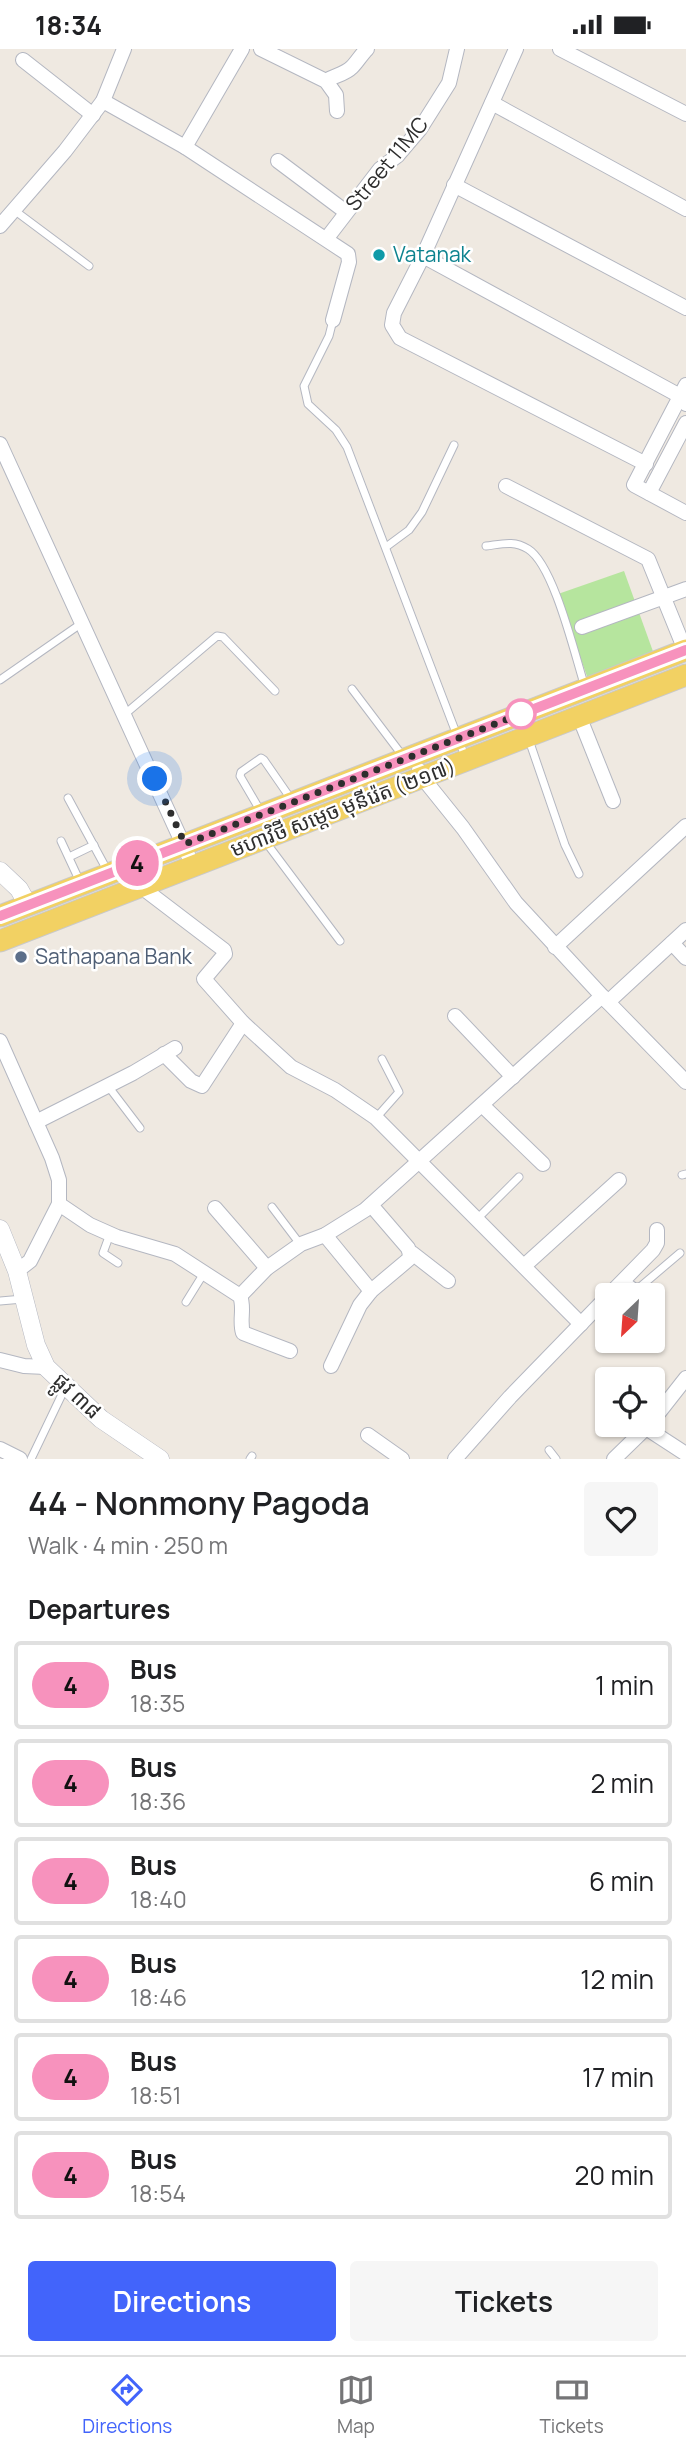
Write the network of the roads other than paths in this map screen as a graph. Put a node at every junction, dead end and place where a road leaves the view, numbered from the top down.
1 (124, 49) edge
2 (242, 49) edge
3 (261, 49) edge
4 (367, 49) edge
5 (457, 49) edge
6 (516, 49) edge
7 (560, 49) edge
8 (23, 60) dead end
9 (326, 81) junction
10 (103, 101) junction
11 (492, 103) junction
12 (337, 111) dead end
13 (686, 114) edge
14 (93, 115) junction
15 (185, 148) junction
16 (278, 161) dead end
17 (454, 185) junction
18 (686, 209) edge
19 (14, 210) junction
20 (346, 212) junction
21 (0, 226) edge
22 (327, 238) junction
23 (423, 256) junction
24 (89, 266) dead end
25 (686, 308) edge
26 (333, 320) joint
27 (684, 395) edge
28 (686, 423) edge
29 (0, 444) edge
30 (454, 445) dead end
31 (646, 464) junction
32 (506, 486) dead end
33 (649, 493) junction
34 (686, 513) edge
35 (486, 546) dead end
36 (386, 547) junction
37 (686, 589) edge
38 (664, 597) junction
39 (82, 623) junction
40 (582, 627) dead end
41 (685, 650) edge
42 (686, 675) edge
43 (0, 680) edge
44 (586, 688) junction
45 (352, 689) dead end
46 (275, 691) dead end
47 (125, 714) junction
48 (579, 716) junction
49 (527, 736) junction
50 (459, 738) junction
51 (409, 757) junction
52 (466, 760) junction
53 (422, 777) junction
54 (68, 798) dead end
55 (613, 801) dead end
56 (293, 802) junction
57 (262, 814) junction
58 (686, 826) edge
59 (263, 839) junction
60 (61, 841) dead end
61 (185, 844) junction
62 (94, 845) junction
63 (69, 857) junction
64 (193, 866) junction
65 (0, 871) edge
66 (109, 874) junction
67 (579, 874) dead end
68 (82, 884) junction
69 (140, 886) junction
70 (28, 905) junction
71 (0, 916) edge
72 (686, 930) edge
73 (0, 941) edge
74 (340, 941) dead end
75 (672, 943) junction
76 (555, 947) junction
77 (686, 958) edge
78 (605, 999) junction
79 (455, 1016) dead end
80 (243, 1023) junction
81 (0, 1041) edge
82 (382, 1059) dead end
83 (513, 1077) junction
84 (684, 1077) edge
85 (108, 1086) junction
86 (482, 1105) junction
87 (376, 1118) junction
88 (36, 1122) junction
89 (140, 1128) dead end
90 (419, 1161) junction
91 (543, 1164) dead end
92 (519, 1177) dead end
93 (619, 1180) dead end
94 (59, 1204) junction
95 (371, 1205) junction
96 (272, 1207) dead end
97 (215, 1208) dead end
98 (477, 1219) junction
99 (0, 1229) edge
100 (657, 1230) dead end
101 (110, 1234) junction
102 (325, 1234) junction
103 (301, 1244) junction
104 (680, 1253) dead end
105 (410, 1254) junction
106 (118, 1263) dead end
107 (523, 1266) junction
108 (267, 1268) junction
109 (17, 1271) junction
110 (205, 1272) junction
111 (624, 1280) junction
112 (448, 1281) dead end
113 (621, 1283) edge
114 (371, 1291) junction
115 (240, 1296) junction
116 (24, 1299) junction
117 (0, 1301) edge
118 (186, 1302) dead end
119 (595, 1309) edge
120 (581, 1324) junction
121 (290, 1351) dead end
122 (0, 1360) edge
123 (331, 1366) dead end
124 (46, 1367) junction
125 (686, 1378) edge
126 (66, 1388) junction
127 (665, 1404) edge
128 (368, 1435) dead end
129 (636, 1437) edge
130 (665, 1437) edge
131 (0, 1449) edge
132 (549, 1450) dead end
133 (686, 1454) edge
134 (20, 1459) edge
135 (31, 1459) edge
136 (160, 1459) edge
137 (402, 1459) edge
138 (455, 1459) edge
139 (556, 1459) edge
140 (614, 1459) edge

1 - 10 street
2 - 15 street
3 - 9 street
4 - 9 street
5 - 20 street, Street 11MC
6 - 11 street
7 - 13 street
8 - 14 street
9 - 12 street
10 - 14 street
10 - 15 street
11 - 17 street
11 - 18 street
14 - 19 street
15 - 22 street
16 - 20 street
17 - 23 street
17 - 25 street
19 - 21 street
19 - 24 lane
20 - 22 street, Street 11MC
22 - 26 street
23 - 27 street
23 - 31 street
26 - 36 lane
27 - 31 street
28 - 33 street
29 - 39 street
30 - 36 lane
31 - 33 street
32 - 38 street
33 - 34 street
35 - 44 lane
36 - 50 lane
37 - 38 street
38 - 40 street
38 - 41 street
39 - 43 lane
39 - 47 street
41 - 44 main road, មហាវិថី សម្តេច មុនីរ៉េត (២១៧)
42 - 48 main road, មហាវិថី សម្តេច មុនីរ៉េត (២១៧)
44 - 50 main road, មហាវិថី សម្តេច មុនីរ៉េត (២១៧)
45 - 51 lane
46 - 47 lane
47 - 61 street
48 - 49 main road, មហាវិថី សម្តេច មុនីរ៉េត (២១៧)
48 - 55 street
49 - 52 main road, មហាវិថី សម្តេច មុនីរ៉េត (២១៧)
49 - 67 lane
50 - 51 main road, មហាវិថី សម្តេច មុនីរ៉េត (២១៧)
50 - 52 lane
51 - 53 street
51 - 56 main road, មហាវិថី សម្តេច មុនីរ៉េត (២១៧)
52 - 53 main road, មហាវិថី សម្តេច មុនីរ៉េត (២១៧)
53 - 59 main road, មហាវិថី សម្តេច មុនីរ៉េត (២១៧)
53 - 76 street
54 - 62 lane
56 - 57 main road, មហាវិថី សម្តេច មុនីរ៉េត (២១៧)
56 - 57 lane
57 - 61 main road, មហាវិថី សម្តេច មុនីរ៉េត (២១៧)
58 - 76 street
59 - 64 main road, មហាវិថី សម្តេច មុនីរ៉េត (២១៧)
59 - 74 lane
60 - 63 lane
61 - 64 street
61 - 66 main road, មហាវិថី សម្តេច មុនីរ៉េត (២១៧)
62 - 63 lane
62 - 66 lane
63 - 68 lane
64 - 69 main road, មហាវិថី សម្តេច មុនីរ៉េត (២១៧)
65 - 70 street
66 - 68 main road, មហាវិថី សម្តេច មុនីរ៉េត (២១៧)
68 - 70 main road, មហាវិថី សម្តេច មុនីរ៉េត (២១៧)
69 - 73 main road, មហាវិថី សម្តេច មុនីរ៉េត (២១៧)
69 - 80 street
70 - 71 main road, មហាវិថី សម្តេច មុនីរ៉េត (២១៧)
72 - 75 street
75 - 77 street
75 - 78 street
76 - 78 street
78 - 83 street
78 - 84 street
79 - 83 street
80 - 85 street
80 - 87 street
81 - 88 street
82 - 87 lane
83 - 86 street
85 - 88 street
85 - 89 lane
86 - 90 street
86 - 91 street
87 - 90 street
88 - 94 street
90 - 95 street
90 - 98 street
92 - 98 lane
93 - 107 street
94 - 101 street
94 - 109 street
95 - 102 street
95 - 105 street
96 - 103 lane
97 - 108 street
98 - 107 street
99 - 109 street, ផ្លូវ ៣៨
100 - 111 street
101 - 106 lane
101 - 110 street
102 - 103 street
102 - 114 street
103 - 108 street
104 - 111 lane
105 - 112 street
105 - 114 street
107 - 120 street
108 - 115 street
109 - 116 street, ផ្លូវ ៣៨
110 - 115 street
110 - 118 lane
111 - 113 street
114 - 123 street
115 - 121 street
116 - 117 lane
116 - 124 street, ផ្លូវ ៣៨
119 - 120 street
120 - 138 street
122 - 124 street
124 - 126 street, ផ្លូវ ៣៨
125 - 127 street
126 - 135 lane
126 - 136 street, ផ្លូវ ៣៨
128 - 137 street
129 - 140 street
130 - 133 street
131 - 134 street
132 - 139 lane

